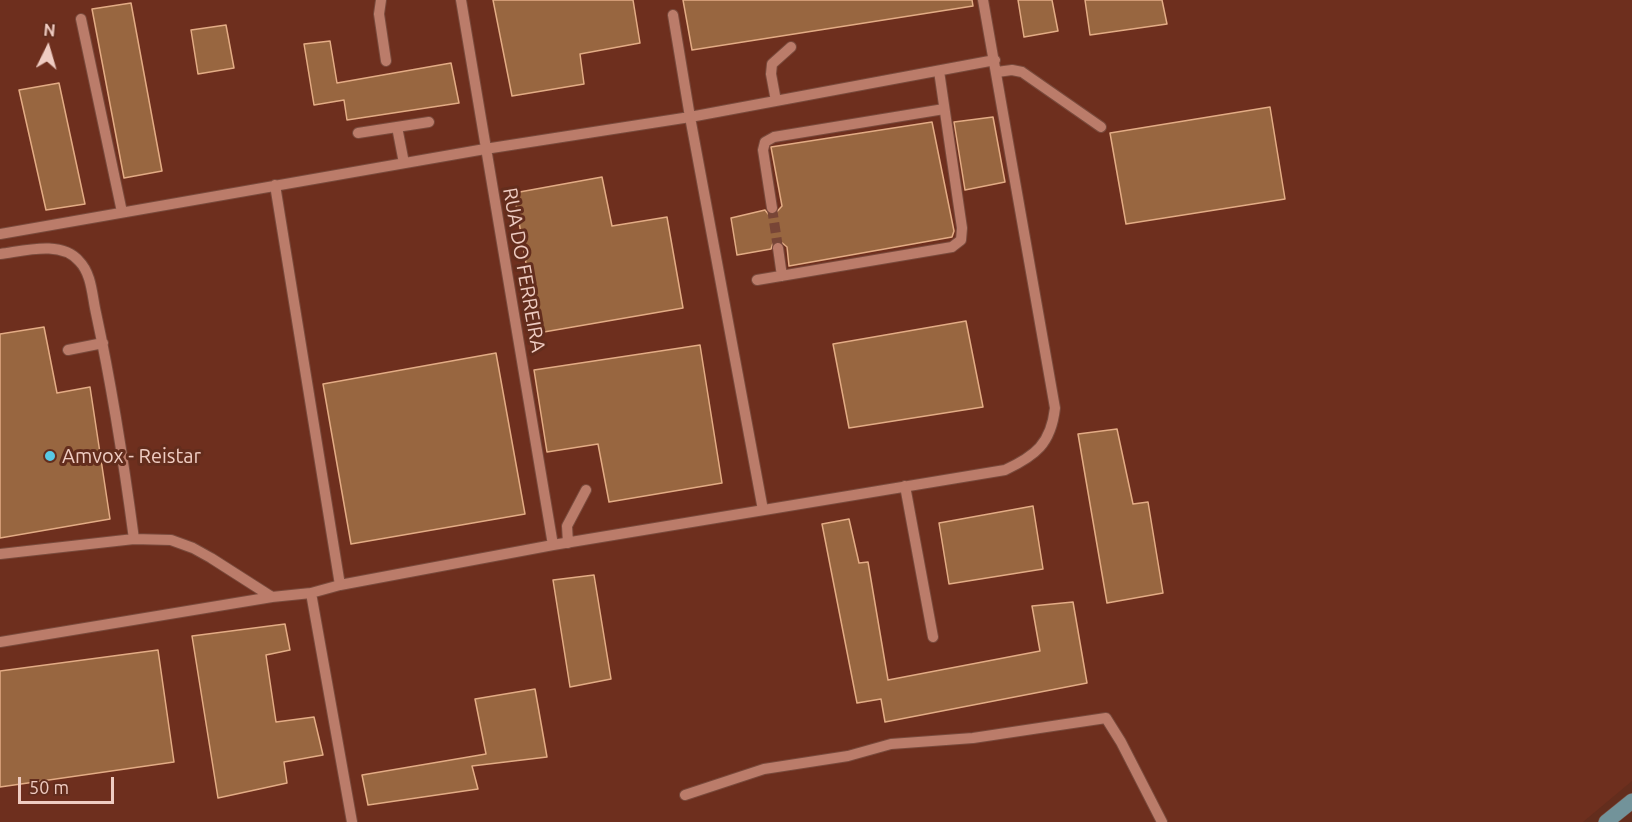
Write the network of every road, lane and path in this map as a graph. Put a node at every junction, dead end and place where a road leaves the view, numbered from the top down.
1 (381, 0) edge
2 (461, 0) edge
3 (983, 0) edge
4 (673, 15) dead end
5 (81, 19) dead end
6 (790, 47) dead end
7 (995, 60) junction
8 (386, 61) dead end
9 (939, 71) junction
10 (997, 72) junction
11 (776, 101) junction
12 (945, 109) junction
13 (690, 117) junction
14 (429, 122) dead end
15 (397, 127) junction
16 (1101, 127) dead end
17 (358, 133) dead end
18 (485, 149) junction
19 (404, 163) junction
20 (275, 185) junction
21 (772, 208) tunnel mouth
22 (122, 212) junction
23 (0, 234) edge
24 (778, 248) tunnel mouth
25 (0, 254) edge
26 (782, 276) junction
27 (758, 280) dead end
28 (103, 343) junction
29 (68, 350) dead end
30 (905, 486) junction
31 (586, 490) dead end
32 (763, 510) junction
33 (134, 539) junction
34 (568, 543) junction
35 (553, 545) junction
36 (0, 554) edge
37 (340, 585) junction
38 (311, 593) junction
39 (272, 597) junction
40 (933, 637) dead end
41 (0, 642) edge
42 (685, 795) dead end
43 (1632, 801) edge
44 (352, 822) edge
45 (1161, 822) edge
46 (1606, 822) edge

1 - 8 street
2 - 18 street, RUA DO FERREIRA
3 - 7 street
4 - 13 street
5 - 22 street
6 - 11 street
7 - 9 street
7 - 10 street
9 - 11 street
9 - 12 street
10 - 16 street
10 - 30 street
11 - 13 street
12 - 21 street
12 - 26 street
13 - 18 street
13 - 32 street
14 - 15 street
15 - 17 street
15 - 19 street
18 - 19 street
18 - 35 street, RUA DO FERREIRA
19 - 20 street
20 - 22 street
20 - 37 street
22 - 23 street
24 - 26 street
25 - 28 street
26 - 27 street
28 - 29 street
28 - 33 street
30 - 32 street
30 - 40 street
31 - 34 street
32 - 34 street
33 - 36 street
33 - 39 street
34 - 35 street
35 - 37 street
37 - 38 street
38 - 39 street
38 - 44 street
39 - 41 street
42 - 45 street
43 - 46 main road

